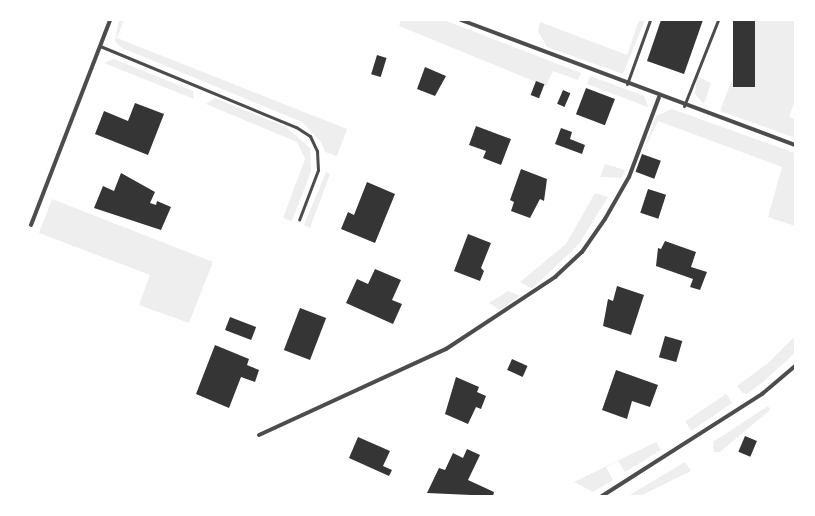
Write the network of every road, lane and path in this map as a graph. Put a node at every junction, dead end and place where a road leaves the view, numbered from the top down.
1 (110, 20) edge
2 (461, 20) edge
3 (650, 20) edge
4 (718, 20) edge
5 (100, 46) junction
6 (626, 84) junction
7 (659, 97) junction
8 (684, 106) junction
9 (795, 145) edge
10 (299, 220) dead end
11 (31, 225) dead end
12 (795, 366) edge
13 (259, 435) dead end
14 (602, 496) edge

1 - 5 street
2 - 6 street
3 - 6 lane
4 - 8 lane
5 - 10 lane
5 - 11 street
6 - 7 street
7 - 8 street
7 - 13 street
8 - 9 street
12 - 14 street

